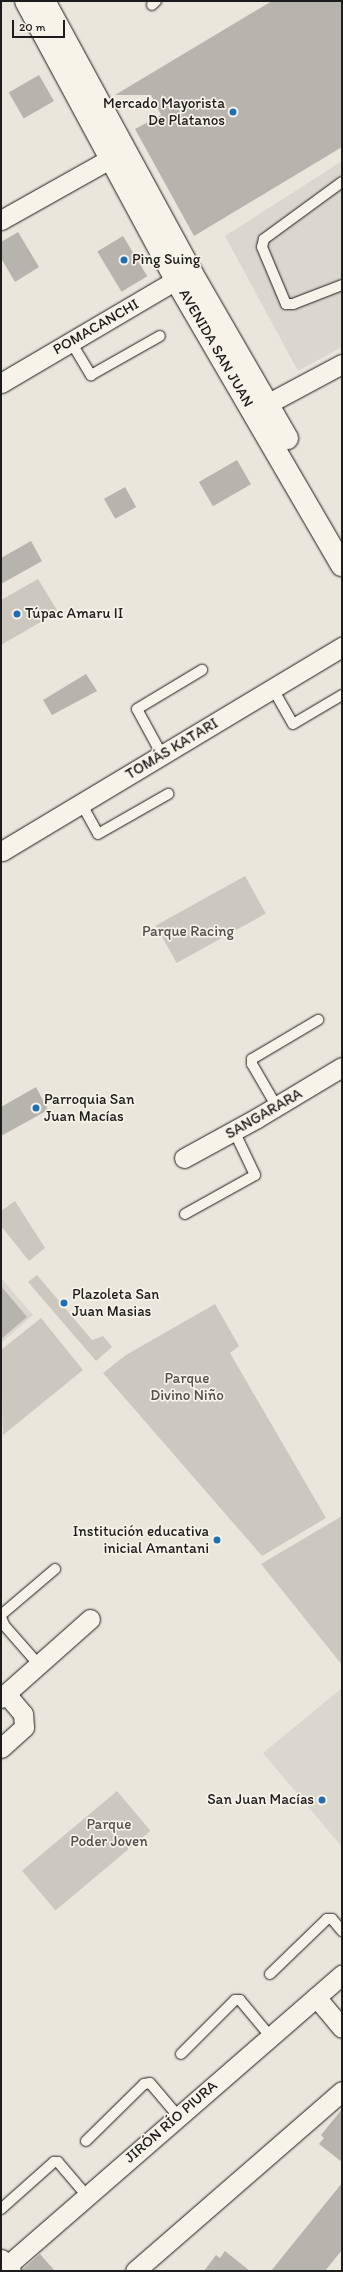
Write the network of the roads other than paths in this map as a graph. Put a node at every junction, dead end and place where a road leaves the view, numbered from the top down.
1 (26, 1) edge
2 (44, 1) edge
3 (117, 154) junction
4 (342, 182) edge
5 (1, 220) edge
6 (183, 276) junction
7 (342, 285) edge
8 (160, 336) dead end
9 (71, 342) junction
10 (342, 364) edge
11 (1, 383) edge
12 (267, 404) junction
13 (342, 535) edge
14 (342, 565) edge
15 (342, 648) edge
16 (202, 670) dead end
17 (273, 689) junction
18 (342, 695) edge
19 (162, 755) junction
20 (168, 794) dead end
21 (81, 803) junction
22 (2, 850) dead end
23 (318, 1020) dead end
24 (342, 1067) edge
25 (277, 1106) junction
26 (234, 1131) junction
27 (184, 1158) dead end
28 (185, 1214) dead end
29 (55, 1569) dead end
30 (1, 1616) edge
31 (90, 1619) dead end
32 (39, 1665) junction
33 (3, 1696) edge
34 (1, 1748) edge
35 (342, 1931) edge
36 (270, 1974) dead end
37 (342, 1975) edge
38 (316, 1997) junction
39 (342, 2028) edge
40 (270, 2036) junction
41 (181, 2054) dead end
42 (342, 2091) edge
43 (178, 2116) junction
44 (86, 2141) dead end
45 (87, 2196) junction
46 (1, 2209) edge
47 (4, 2268) edge
48 (135, 2271) edge

1 - 3 street, AVENIDA SAN JUAN
2 - 3 street, AVENIDA SAN JUAN
3 - 5 street
3 - 6 street, AVENIDA SAN JUAN
4 - 7 lane
6 - 9 street, POMACANCHI
6 - 12 street, AVENIDA SAN JUAN
6 - 14 street, AVENIDA SAN JUAN
8 - 9 lane
9 - 11 street, POMACANCHI
10 - 12 street
12 - 13 street, AVENIDA SAN JUAN
15 - 17 street, TOMÁS KATARI
16 - 19 lane
17 - 18 lane
17 - 19 street, TOMÁS KATARI
19 - 21 street, TOMÁS KATARI
20 - 21 lane
21 - 22 street, TOMÁS KATARI
23 - 25 lane
24 - 25 street, SANGARARA
25 - 26 street, SANGARARA
26 - 27 street, SANGARARA
26 - 28 lane
29 - 30 lane
30 - 32 lane
31 - 32 street
32 - 33 street
33 - 34 street
35 - 36 lane
37 - 38 street, JIRÓN RÍO PIURA
38 - 39 street
38 - 40 street, JIRÓN RÍO PIURA
40 - 41 lane
40 - 43 street, JIRÓN RÍO PIURA
42 - 48 street
43 - 44 lane
43 - 45 street, JIRÓN RÍO PIURA
45 - 46 lane
45 - 47 street, JIRÓN RÍO PIURA

